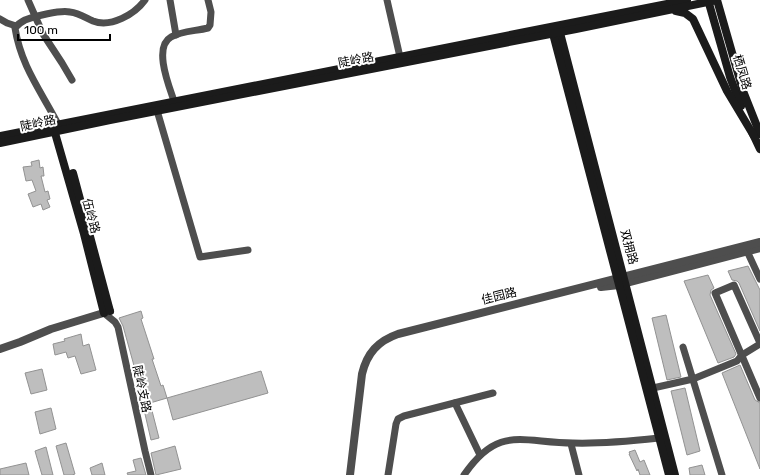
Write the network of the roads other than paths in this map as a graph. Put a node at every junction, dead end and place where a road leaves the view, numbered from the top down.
1 (28, 0) edge
2 (145, 0) edge
3 (170, 0) edge
4 (208, 0) edge
5 (387, 0) edge
6 (677, 0) edge
7 (687, 0) edge
8 (712, 1) edge
9 (668, 7) junction
10 (35, 17) junction
11 (0, 19) edge
12 (16, 26) junction
13 (556, 30) junction
14 (176, 35) junction
15 (400, 57) junction
16 (72, 80) dead end
17 (174, 101) junction
18 (156, 108) junction
19 (57, 128) junction
20 (757, 135) edge
21 (0, 136) edge
22 (0, 143) edge
23 (760, 149) edge
24 (760, 242) edge
25 (760, 248) edge
26 (248, 250) dead end
27 (747, 251) junction
28 (760, 279) edge
29 (621, 281) junction
30 (107, 310) junction
31 (760, 344) edge
32 (0, 346) edge
33 (683, 347) dead end
34 (0, 349) edge
35 (742, 355) junction
36 (693, 379) junction
37 (653, 388) junction
38 (493, 393) dead end
39 (760, 398) edge
40 (455, 403) junction
41 (659, 438) junction
42 (571, 444) junction
43 (480, 455) junction
44 (151, 475) edge
45 (350, 475) edge
46 (355, 475) edge
47 (388, 475) edge
48 (464, 475) edge
49 (579, 475) edge
50 (669, 475) edge
51 (675, 475) edge
52 (722, 475) edge

1 - 10 street
2 - 10 street
3 - 14 street
4 - 14 street
5 - 15 street
6 - 9 main road
7 - 9 main road, 陡岭路
8 - 9 main road, 陡岭路
8 - 20 main road, 栖凤路
9 - 13 main road, 陡岭路
9 - 20 main road
10 - 12 street
10 - 16 street
11 - 12 street
12 - 19 street
13 - 15 main road, 陡岭路
13 - 18 main road, 陡岭路
13 - 29 main road, 双拥路
14 - 17 street
15 - 17 main road, 陡岭路
17 - 18 main road, 陡岭路
18 - 19 main road, 陡岭路
18 - 26 street
19 - 21 main road, 陡岭路
19 - 22 main road, 陡岭路
19 - 30 main road, 伍岭路
20 - 23 main road, 栖凤路
24 - 29 street, 佳园路
25 - 27 street, 佳园路
27 - 28 street
27 - 29 street, 佳园路
29 - 37 main road, 双拥路
29 - 41 main road, 双拥路
29 - 45 street, 佳园路
29 - 46 street, 佳园路
30 - 32 street
30 - 34 street
30 - 44 street, 陡岭支路
31 - 35 street
31 - 35 street
33 - 36 street
35 - 36 street
35 - 39 street
36 - 37 street
36 - 52 street
37 - 51 main road, 双拥路
38 - 40 street
40 - 43 street
40 - 47 street
41 - 42 street
41 - 50 main road, 双拥路
42 - 43 street
42 - 49 street
43 - 48 street

